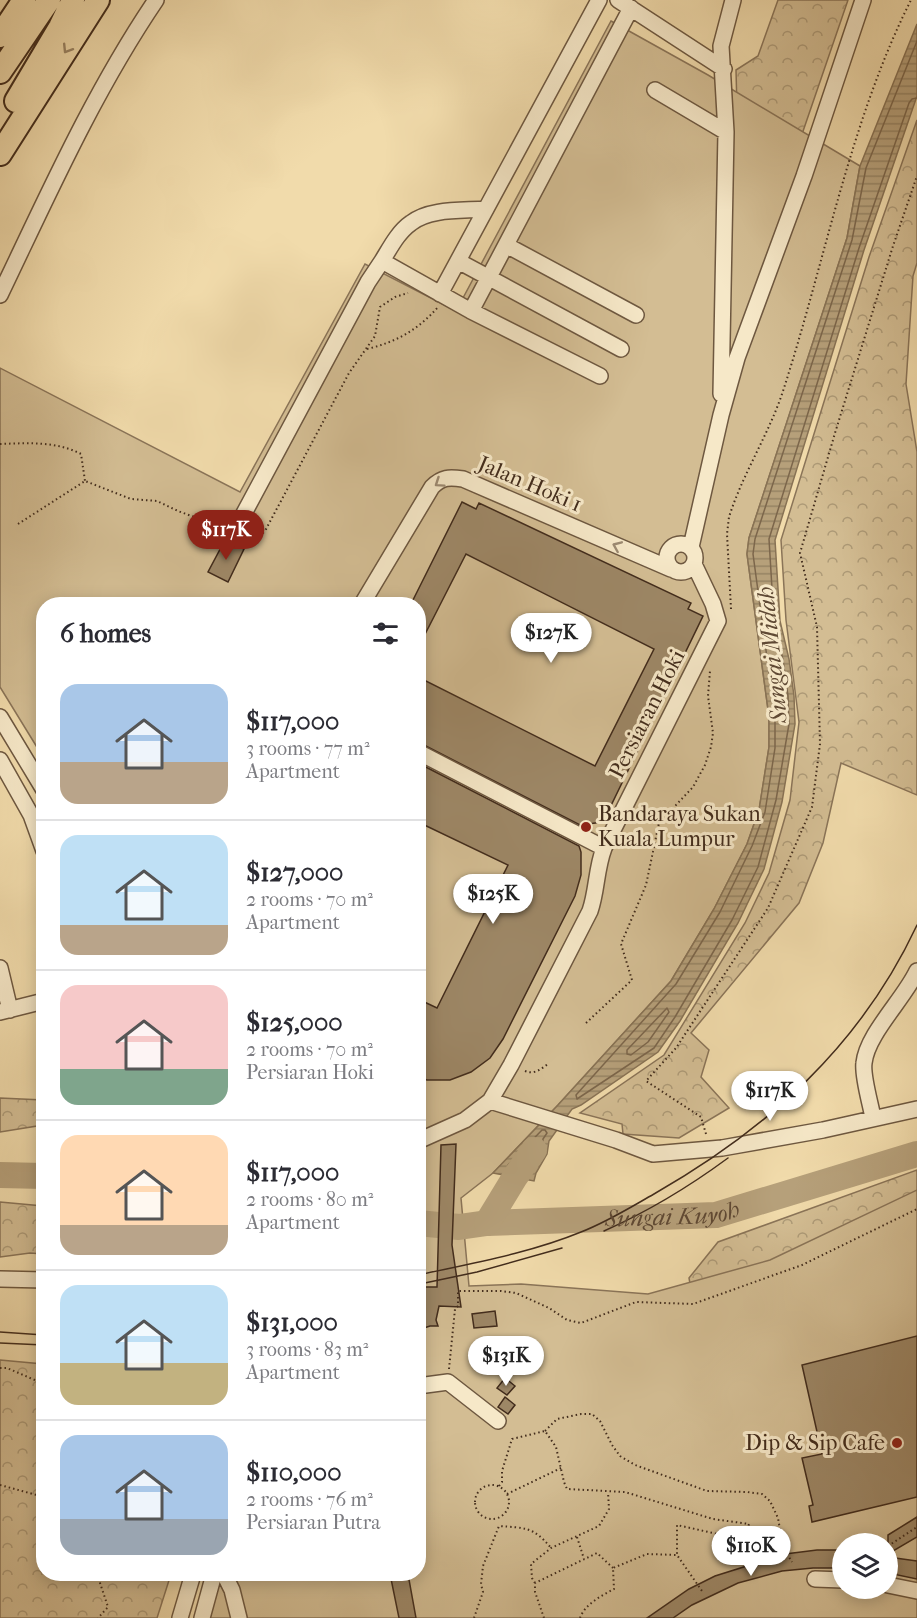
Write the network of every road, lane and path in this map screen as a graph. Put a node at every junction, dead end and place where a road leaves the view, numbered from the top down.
1 (24, 0) edge
2 (49, 0) edge
3 (73, 0) edge
4 (98, 0) edge
5 (156, 0) edge
6 (599, 0) edge
7 (733, 0) edge
8 (863, 0) edge
9 (911, 0) edge
10 (625, 4) edge
11 (0, 36) edge
12 (724, 69) junction
13 (0, 72) edge
14 (655, 90) dead end
15 (0, 129) edge
16 (726, 132) junction
17 (0, 154) edge
18 (917, 176) edge
19 (486, 209) junction
20 (506, 245) junction
21 (382, 261) junction
22 (458, 261) junction
23 (489, 278) junction
24 (440, 294) junction
25 (0, 295) edge
26 (471, 312) junction
27 (636, 315) dead end
28 (621, 349) dead end
29 (600, 376) dead end
30 (721, 415) junction
31 (0, 444) edge
32 (85, 481) dead end
33 (234, 532) dead end
34 (691, 547) junction
35 (694, 564) junction
36 (671, 569) junction
37 (366, 597) edge
38 (730, 613) dead end
39 (712, 663) dead end
40 (0, 717) edge
41 (16, 745) junction
42 (0, 753) edge
43 (426, 756) edge
44 (0, 760) edge
45 (36, 777) edge
46 (646, 806) dead end
47 (663, 817) junction
48 (36, 829) edge
49 (604, 848) junction
50 (0, 968) edge
51 (917, 971) edge
52 (36, 1003) edge
53 (5, 1011) edge
54 (586, 1023) dead end
55 (548, 1064) dead end
56 (530, 1073) dead end
57 (490, 1101) junction
58 (917, 1109) edge
59 (873, 1118) junction
60 (426, 1137) edge
61 (710, 1149) junction
62 (917, 1209) edge
63 (0, 1279) edge
64 (36, 1280) edge
65 (0, 1368) edge
66 (36, 1380) edge
67 (448, 1382) junction
68 (426, 1385) edge
69 (498, 1421) dead end
70 (544, 1431) junction
71 (561, 1468) junction
72 (0, 1485) edge
73 (499, 1486) junction
74 (608, 1491) junction
75 (507, 1494) junction
76 (36, 1495) edge
77 (497, 1518) junction
78 (499, 1526) junction
79 (917, 1527) edge
80 (577, 1536) junction
81 (898, 1539) edge
82 (550, 1548) junction
83 (677, 1555) junction
84 (584, 1559) junction
85 (792, 1562) dead end
86 (613, 1568) junction
87 (815, 1579) dead end
88 (832, 1580) edge
89 (99, 1581) edge
90 (191, 1581) edge
91 (212, 1581) edge
92 (228, 1581) edge
93 (535, 1583) junction
94 (898, 1587) edge
95 (702, 1591) dead end
96 (917, 1591) edge
97 (98, 1618) edge
98 (180, 1618) edge
99 (202, 1618) edge
100 (239, 1618) edge
101 (474, 1618) edge
102 (544, 1618) edge
103 (580, 1618) edge

1 - 11 highway
2 - 13 highway
3 - 15 highway
4 -> 17 highway
5 - 25 street
6 - 19 street
7 - 12 street
8 - 30 street
9 - 38 path
10 - 12 street
10 - 20 street
12 - 16 street
14 - 16 street
16 - 30 street
18 - 61 path
19 - 21 street
19 - 22 street
20 - 23 street
20 - 27 street
21 - 24 street
21 - 33 street
22 - 23 street
22 - 24 street
23 - 26 street
23 - 28 street
24 - 26 street
26 - 29 street
30 - 34 street
31 - 32 path
34 - 35 street
34 - 36 street
35 - 36 street
35 - 49 street, Persiaran Hoki
36 -> 37 street, Jalan Hoki 1
39 - 47 path
40 - 41 street
41 - 42 street
41 - 45 street
43 - 49 street
44 - 48 street
46 - 47 path
47 - 54 path
49 - 57 street, Persiaran Hoki
50 - 53 street
51 - 59 street
52 - 53 street
55 - 56 path
57 - 60 street, Persiaran Hoki
57 - 61 street
58 - 59 street
59 - 61 street
62 - 67 path
63 - 64 street
65 - 66 path
67 - 68 street
67 - 69 street
70 - 71 path
70 - 73 path
70 - 85 path
71 - 74 path
71 - 75 path
72 - 76 path
73 - 75 path
73 - 77 path
74 - 80 path
74 - 83 path
75 - 77 path
77 - 78 path
78 - 82 path
78 - 101 path
79 - 81 path
80 - 82 path
80 - 84 path
82 - 93 path
83 - 86 path
83 - 95 path
84 - 86 path
84 - 93 path
86 - 103 path
87 - 88 street
89 - 97 path
90 - 98 street
91 - 99 street
92 - 100 street
93 - 102 path
94 - 96 street

